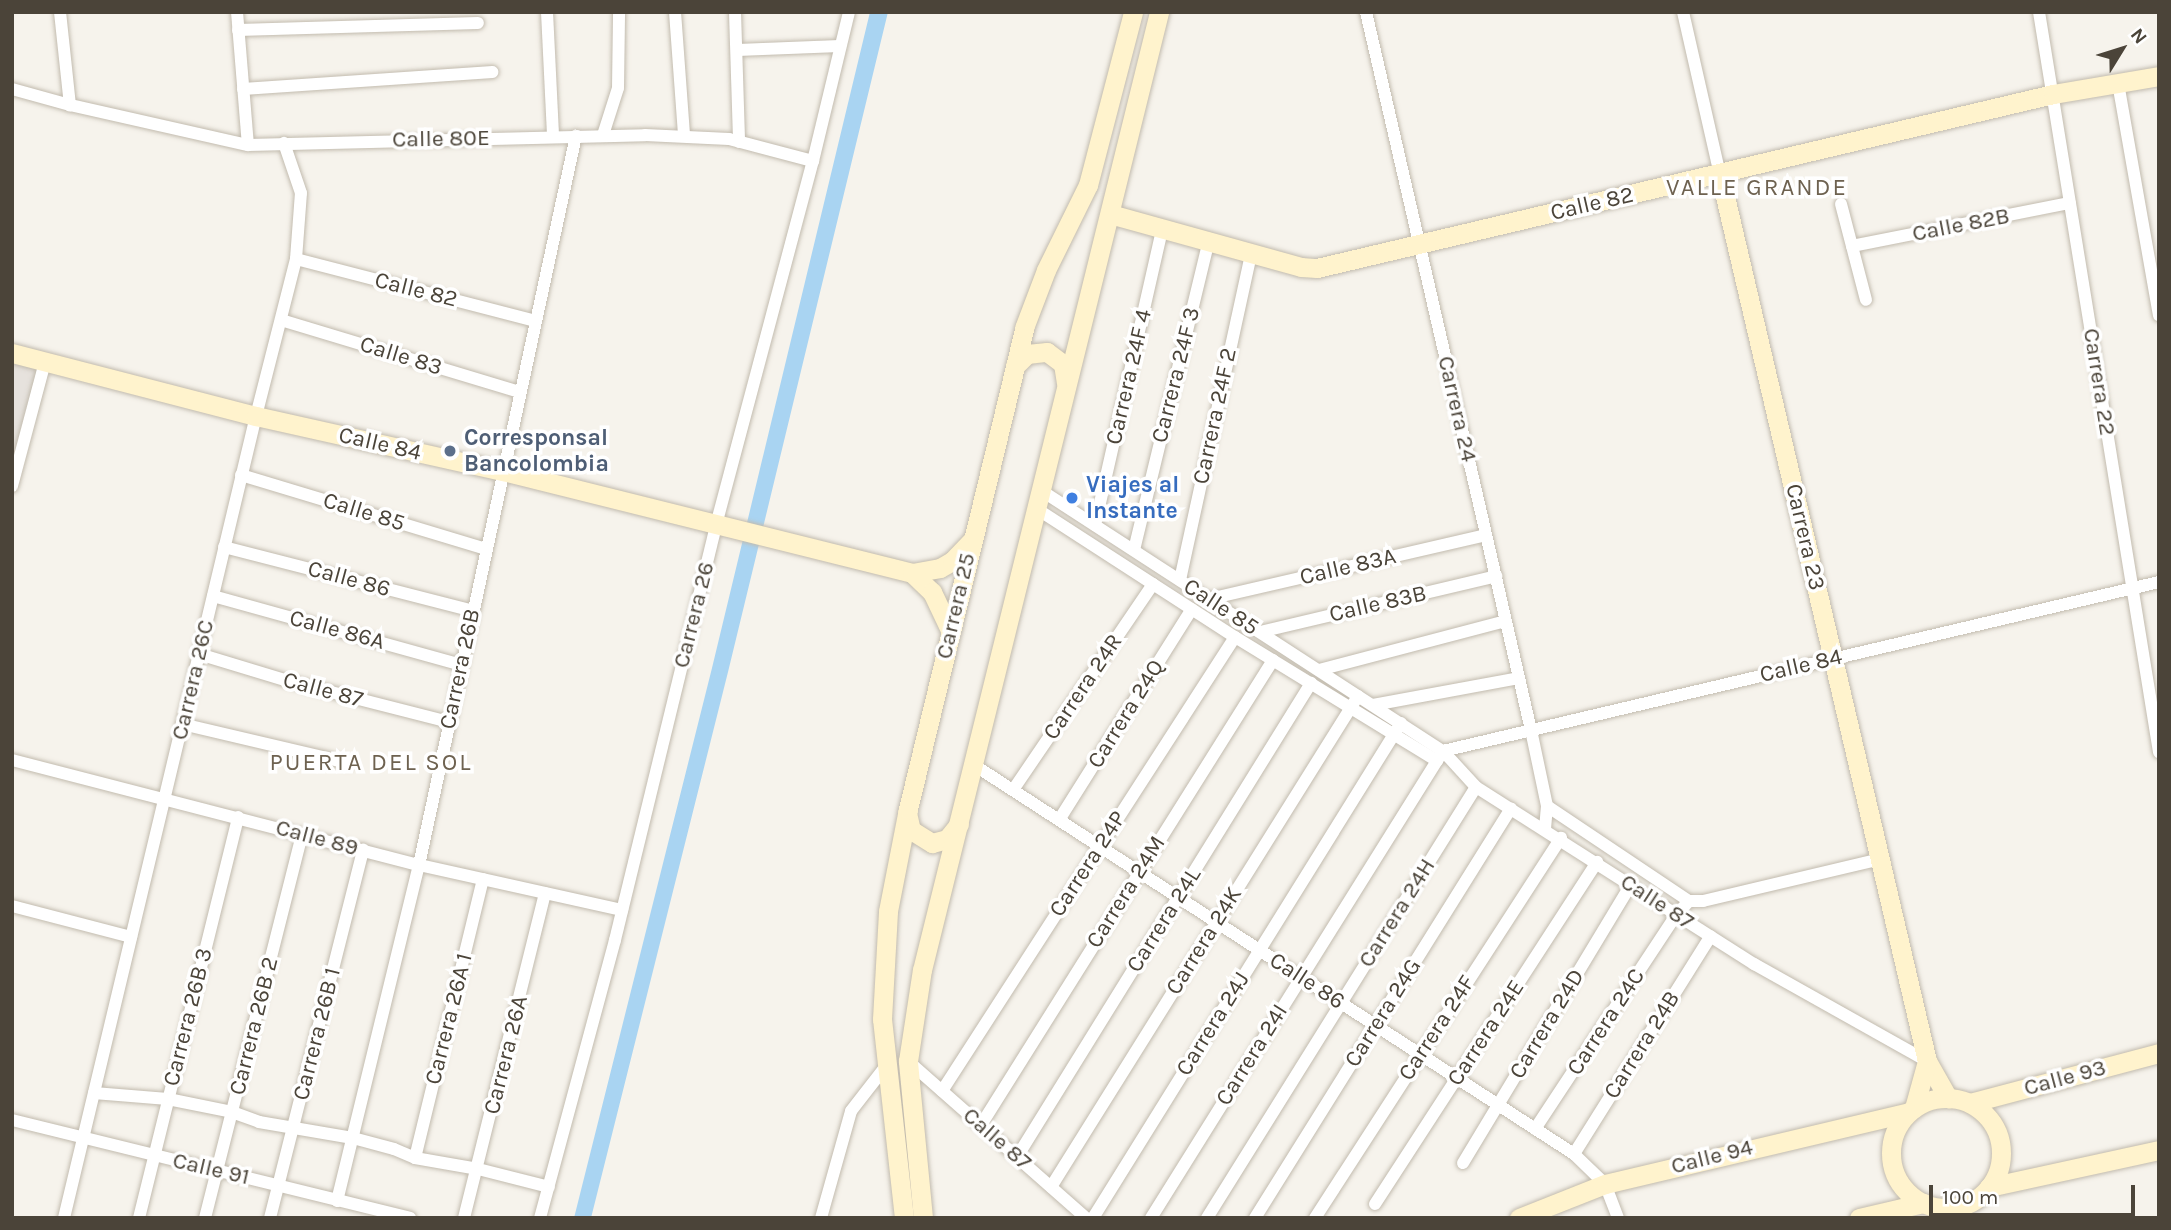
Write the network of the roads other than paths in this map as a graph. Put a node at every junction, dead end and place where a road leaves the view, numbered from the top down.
1 (60, 12) edge
2 (237, 12) edge
3 (547, 12) edge
4 (619, 12) edge
5 (675, 12) edge
6 (735, 12) edge
7 (849, 12) edge
8 (1133, 12) edge
9 (1159, 12) edge
10 (1366, 12) edge
11 (1683, 12) edge
12 (2039, 12) edge
13 (478, 23) dead end
14 (238, 30) junction
15 (840, 46) junction
16 (737, 50) junction
17 (492, 72) dead end
18 (2159, 76) edge
19 (2118, 83) junction
20 (12, 89) edge
21 (243, 89) junction
22 (2053, 94) junction
23 (69, 106) junction
24 (603, 135) junction
25 (553, 136) junction
26 (576, 136) junction
27 (684, 136) junction
28 (739, 142) junction
29 (284, 143) junction
30 (248, 145) junction
31 (813, 161) junction
32 (1720, 175) junction
33 (1841, 204) dead end
34 (2070, 204) junction
35 (1110, 214) junction
36 (1162, 229) junction
37 (1209, 242) junction
38 (1419, 245) junction
39 (1852, 246) junction
40 (1251, 253) junction
41 (296, 260) junction
42 (1866, 300) dead end
43 (2159, 315) edge
44 (281, 320) junction
45 (536, 321) junction
46 (12, 353) edge
47 (45, 362) junction
48 (1014, 368) junction
49 (1066, 384) junction
50 (520, 392) junction
51 (256, 416) junction
52 (503, 471) junction
53 (241, 475) junction
54 (12, 486) edge
55 (1040, 500) junction
56 (716, 525) junction
57 (1095, 525) junction
58 (1486, 535) junction
59 (972, 540) junction
60 (225, 547) junction
61 (486, 549) junction
62 (1134, 550) junction
63 (912, 573) junction
64 (1496, 576) junction
65 (1180, 580) junction
66 (2159, 582) edge
67 (1153, 584) junction
68 (2132, 586) junction
69 (212, 596) junction
70 (1209, 599) junction
71 (1192, 609) junction
72 (473, 611) junction
73 (1506, 621) junction
74 (950, 630) junction
75 (1260, 632) junction
76 (1235, 637) junction
77 (199, 654) junction
78 (1833, 658) junction
79 (1273, 660) junction
80 (461, 665) junction
81 (1319, 670) junction
82 (1519, 678) junction
83 (1311, 683) junction
84 (1355, 701) junction
85 (1373, 705) junction
86 (449, 722) junction
87 (182, 724) junction
88 (1398, 729) junction
89 (1531, 730) junction
90 (2159, 752) edge
91 (1440, 756) junction
92 (12, 760) edge
93 (348, 763) dead end
94 (974, 765) junction
95 (1476, 787) junction
96 (1013, 790) junction
97 (164, 797) junction
98 (1547, 806) junction
99 (1511, 808) junction
100 (908, 809) junction
101 (238, 817) junction
102 (961, 820) junction
103 (1059, 820) junction
104 (1545, 829) junction
105 (302, 834) junction
106 (1561, 838) junction
107 (1099, 846) junction
108 (363, 850) junction
109 (1880, 859) junction
110 (1597, 862) junction
111 (419, 865) junction
112 (1139, 872) junction
113 (483, 879) junction
114 (1631, 885) junction
115 (545, 893) junction
116 (1178, 897) junction
117 (1696, 901) junction
118 (12, 906) edge
119 (622, 910) junction
120 (1676, 915) junction
121 (1216, 922) junction
122 (1711, 936) junction
123 (131, 937) junction
124 (1259, 950) junction
125 (1301, 977) junction
126 (1341, 1002) junction
127 (1375, 1025) junction
128 (2159, 1053) edge
129 (1420, 1054) junction
130 (908, 1061) junction
131 (1927, 1061) junction
132 (886, 1066) junction
133 (1457, 1078) junction
134 (942, 1091) junction
135 (94, 1093) junction
136 (1948, 1098) junction
137 (168, 1099) junction
138 (1970, 1103) junction
139 (1498, 1105) junction
140 (1912, 1110) junction
141 (232, 1112) junction
142 (13, 1122) edge
143 (981, 1125) junction
144 (293, 1128) junction
145 (1535, 1129) junction
146 (84, 1135) junction
147 (353, 1138) junction
148 (2159, 1150) edge
149 (1574, 1154) junction
150 (154, 1155) junction
151 (1017, 1157) junction
152 (415, 1158) junction
153 (1463, 1163) dead end
154 (478, 1169) junction
155 (217, 1171) junction
156 (1605, 1184) junction
157 (279, 1185) junction
158 (549, 1187) junction
159 (1051, 1187) junction
160 (337, 1201) junction
161 (1980, 1202) edge
162 (1375, 1204) dead end
163 (1934, 1209) edge
164 (403, 1217) edge
165 (64, 1218) edge
166 (139, 1218) edge
167 (205, 1218) edge
168 (270, 1218) edge
169 (464, 1218) edge
170 (540, 1218) edge
171 (821, 1218) edge
172 (904, 1218) edge
173 (923, 1218) edge
174 (1086, 1218) edge
175 (1093, 1218) edge
176 (1151, 1218) edge
177 (1206, 1218) edge
178 (1255, 1218) edge
179 (1315, 1218) edge
180 (1519, 1218) edge
181 (1618, 1218) edge
182 (1859, 1218) edge

1 - 23 street
2 - 14 street
3 - 25 street
4 - 24 street
5 - 27 street
6 - 16 street
7 - 15 street, Carrera 26
8 - 48 street, Carrera 25
9 - 35 street
10 - 38 street, Carrera 24
11 - 32 street, Carrera 23
12 - 22 street, Carrera 22
13 - 14 street
14 - 21 street
15 - 16 street
15 - 31 street, Carrera 26
16 - 28 street
17 - 21 street
18 - 19 street, Calle 82
19 - 22 street, Calle 82
19 - 43 street
20 - 23 street, Calle 80E
21 - 30 street
22 - 32 street, Calle 82
22 - 34 street, Carrera 22
23 - 30 street, Calle 80E
24 - 26 street, Calle 80E
24 - 27 street, Calle 80E
25 - 26 street, Calle 80E
25 - 29 street, Calle 80E
26 - 45 street, Carrera 26B
27 - 28 street, Calle 80E
28 - 31 street, Calle 80E
29 - 30 street, Calle 80E
29 - 41 street, Carrera 26C
31 - 56 street, Carrera 26
32 - 38 street, Calle 82
32 - 78 street, Carrera 23
33 - 39 street
34 - 39 street, Calle 82B
34 - 68 street, Carrera 22
35 - 36 street, Calle 82
35 - 49 street
36 - 37 street, Calle 82
36 - 57 street, Carrera 24F 4
37 - 40 street, Calle 82
37 - 62 street, Carrera 24F 3
38 - 40 street, Calle 82
38 - 58 street, Carrera 24
39 - 42 street
40 - 65 street, Carrera 24F 2
41 - 44 street, Carrera 26C
41 - 45 street, Calle 82
44 - 50 street, Calle 83
44 - 51 street, Carrera 26C
45 - 50 street, Carrera 26B
46 - 47 street, Calle 84
47 - 51 street, Calle 84
47 - 54 street
48 - 49 street
48 - 59 street, Carrera 25
49 - 55 street
50 - 52 street, Carrera 26B
51 - 52 street, Calle 84
51 - 53 street, Carrera 26C
52 - 56 street, Calle 84
52 - 61 street, Carrera 26B
53 - 60 street, Carrera 26C
53 - 61 street, Calle 85
55 - 57 street, Calle 85
55 - 67 street
55 - 94 street
56 - 63 street, Calle 84
56 - 119 street, Carrera 26
57 - 62 street, Calle 85
58 - 64 street, Carrera 24
58 - 70 street, Calle 83A
59 - 63 street, Calle 84
59 - 74 street, Carrera 25
60 - 69 street, Carrera 26C
60 - 72 street, Calle 86
61 - 72 street, Carrera 26B
62 - 65 street, Calle 85
63 - 74 street
64 - 73 street, Carrera 24
64 - 75 street, Calle 83B
65 - 70 street, Calle 85
66 - 68 street, Calle 84
67 - 71 street
67 - 96 street, Carrera 24R
68 - 78 street, Calle 84
68 - 90 street, Carrera 22
69 - 77 street, Carrera 26C
69 - 80 street, Calle 86A
70 - 75 street, Calle 85
71 - 76 street
71 - 103 street, Carrera 24Q
72 - 80 street, Carrera 26B
73 - 81 street
73 - 82 street, Carrera 24
74 - 100 street, Carrera 25
75 - 81 street, Calle 85
76 - 79 street
76 - 107 street, Carrera 24P
77 - 86 street, Calle 87
77 - 87 street, Carrera 26C
78 - 89 street, Calle 84
78 - 109 street, Carrera 23
79 - 83 street
79 - 112 street, Carrera 24M
80 - 86 street, Carrera 26B
81 - 84 street, Calle 85
82 - 85 street
82 - 89 street, Carrera 24
83 - 84 street
83 - 116 street, Carrera 24L
84 - 85 street, Calle 85
84 - 88 street
84 - 121 street, Carrera 24K
85 - 88 street, Calle 85
86 - 111 street, Carrera 26B
87 - 93 street
87 - 97 street, Carrera 26C
88 - 91 street, Calle 87
88 - 124 street, Carrera 24J
89 - 91 street, Calle 84
89 - 98 street, Carrera 24
91 - 95 street, Calle 87
91 - 125 street, Carrera 24I
92 - 97 street, Calle 89
94 - 96 street, Calle 86
94 - 102 street
95 - 99 street, Calle 87
95 - 126 street, Carrera 24H
96 - 103 street, Calle 86
97 - 101 street, Calle 89
97 - 123 street, Carrera 26C
98 - 104 street, Carrera 24
98 - 117 street
99 - 104 street, Calle 87
99 - 127 street, Carrera 24G
100 - 102 street
100 - 132 street, Carrera 25
101 - 105 street, Calle 89
101 - 137 street, Carrera 26B 3
102 - 130 street
103 - 107 street, Calle 86
104 - 106 street, Calle 87
105 - 108 street, Calle 89
105 - 141 street, Carrera 26B 2
106 - 110 street, Calle 87
106 - 129 street, Carrera 24F
107 - 112 street, Calle 86
107 - 134 street, Carrera 24P
108 - 111 street, Calle 89
108 - 144 street, Carrera 26B 1
109 - 117 street
109 - 131 street, Carrera 23
110 - 114 street, Calle 87
110 - 133 street, Carrera 24E
111 - 113 street, Calle 89
111 - 147 street, Carrera 26B
112 - 116 street, Calle 86
112 - 143 street, Carrera 24M
113 - 115 street, Calle 89
113 - 152 street, Carrera 26A 1
114 - 120 street, Calle 87
114 - 139 street, Carrera 24D
115 - 119 street, Calle 89
115 - 154 street, Carrera 26A
116 - 121 street, Calle 86
116 - 151 street, Carrera 24L
117 - 120 street, Carrera 24C
118 - 123 street
119 - 158 street, Carrera 26
120 - 122 street, Calle 87
120 - 145 street, Carrera 24C
121 - 124 street, Calle 86
121 - 159 street, Carrera 24K
122 - 131 street, Calle 87
122 - 149 street, Carrera 24B
123 - 135 street, Carrera 26C
124 - 125 street, Calle 86
124 - 175 street, Carrera 24J
125 - 126 street, Calle 86
125 - 176 street, Carrera 24I
126 - 127 street, Calle 86
126 - 177 street, Carrera 24H
127 - 129 street, Calle 86
127 - 178 street, Carrera 24G
128 - 138 street, Calle 93
129 - 133 street, Calle 86
129 - 179 street, Carrera 24F
130 - 134 street, Calle 87
130 - 173 street
131 - 136 street, Carrera 23
131 - 140 street, Carrera 23
132 - 171 street
132 - 172 street, Carrera 25
133 - 139 street, Calle 86
133 - 162 street, Carrera 24E
134 - 143 street, Calle 87
135 - 137 street
135 - 146 street, Carrera 26C
136 - 138 street
136 - 140 street
137 - 141 street
137 - 150 street, Carrera 26B 3
138 - 161 street
139 - 145 street, Calle 86
139 - 153 street, Carrera 24D
140 - 156 street, Calle 94
140 - 163 street
141 - 144 street
141 - 155 street, Carrera 26B 2
142 - 146 street, Calle 91
143 - 151 street, Calle 87
144 - 147 street
144 - 157 street, Carrera 26B 1
145 - 149 street, Calle 86
146 - 150 street, Calle 91
146 - 165 street, Carrera 26C
147 - 152 street
147 - 160 street, Carrera 26B
148 - 161 street
149 - 156 street, Calle 86
150 - 155 street, Calle 91
150 - 166 street, Carrera 26B 3
151 - 159 street, Calle 87
152 - 154 street
154 - 158 street
154 - 169 street, Carrera 26A
155 - 157 street, Calle 91
155 - 167 street, Carrera 26B 2
156 - 180 street, Calle 94
156 - 181 street, Calle 86
157 - 160 street, Calle 91
157 - 168 street, Carrera 26B 1
158 - 170 street, Carrera 26
159 - 174 street, Calle 87
160 - 164 street, Calle 91
161 - 163 street
163 - 182 street

